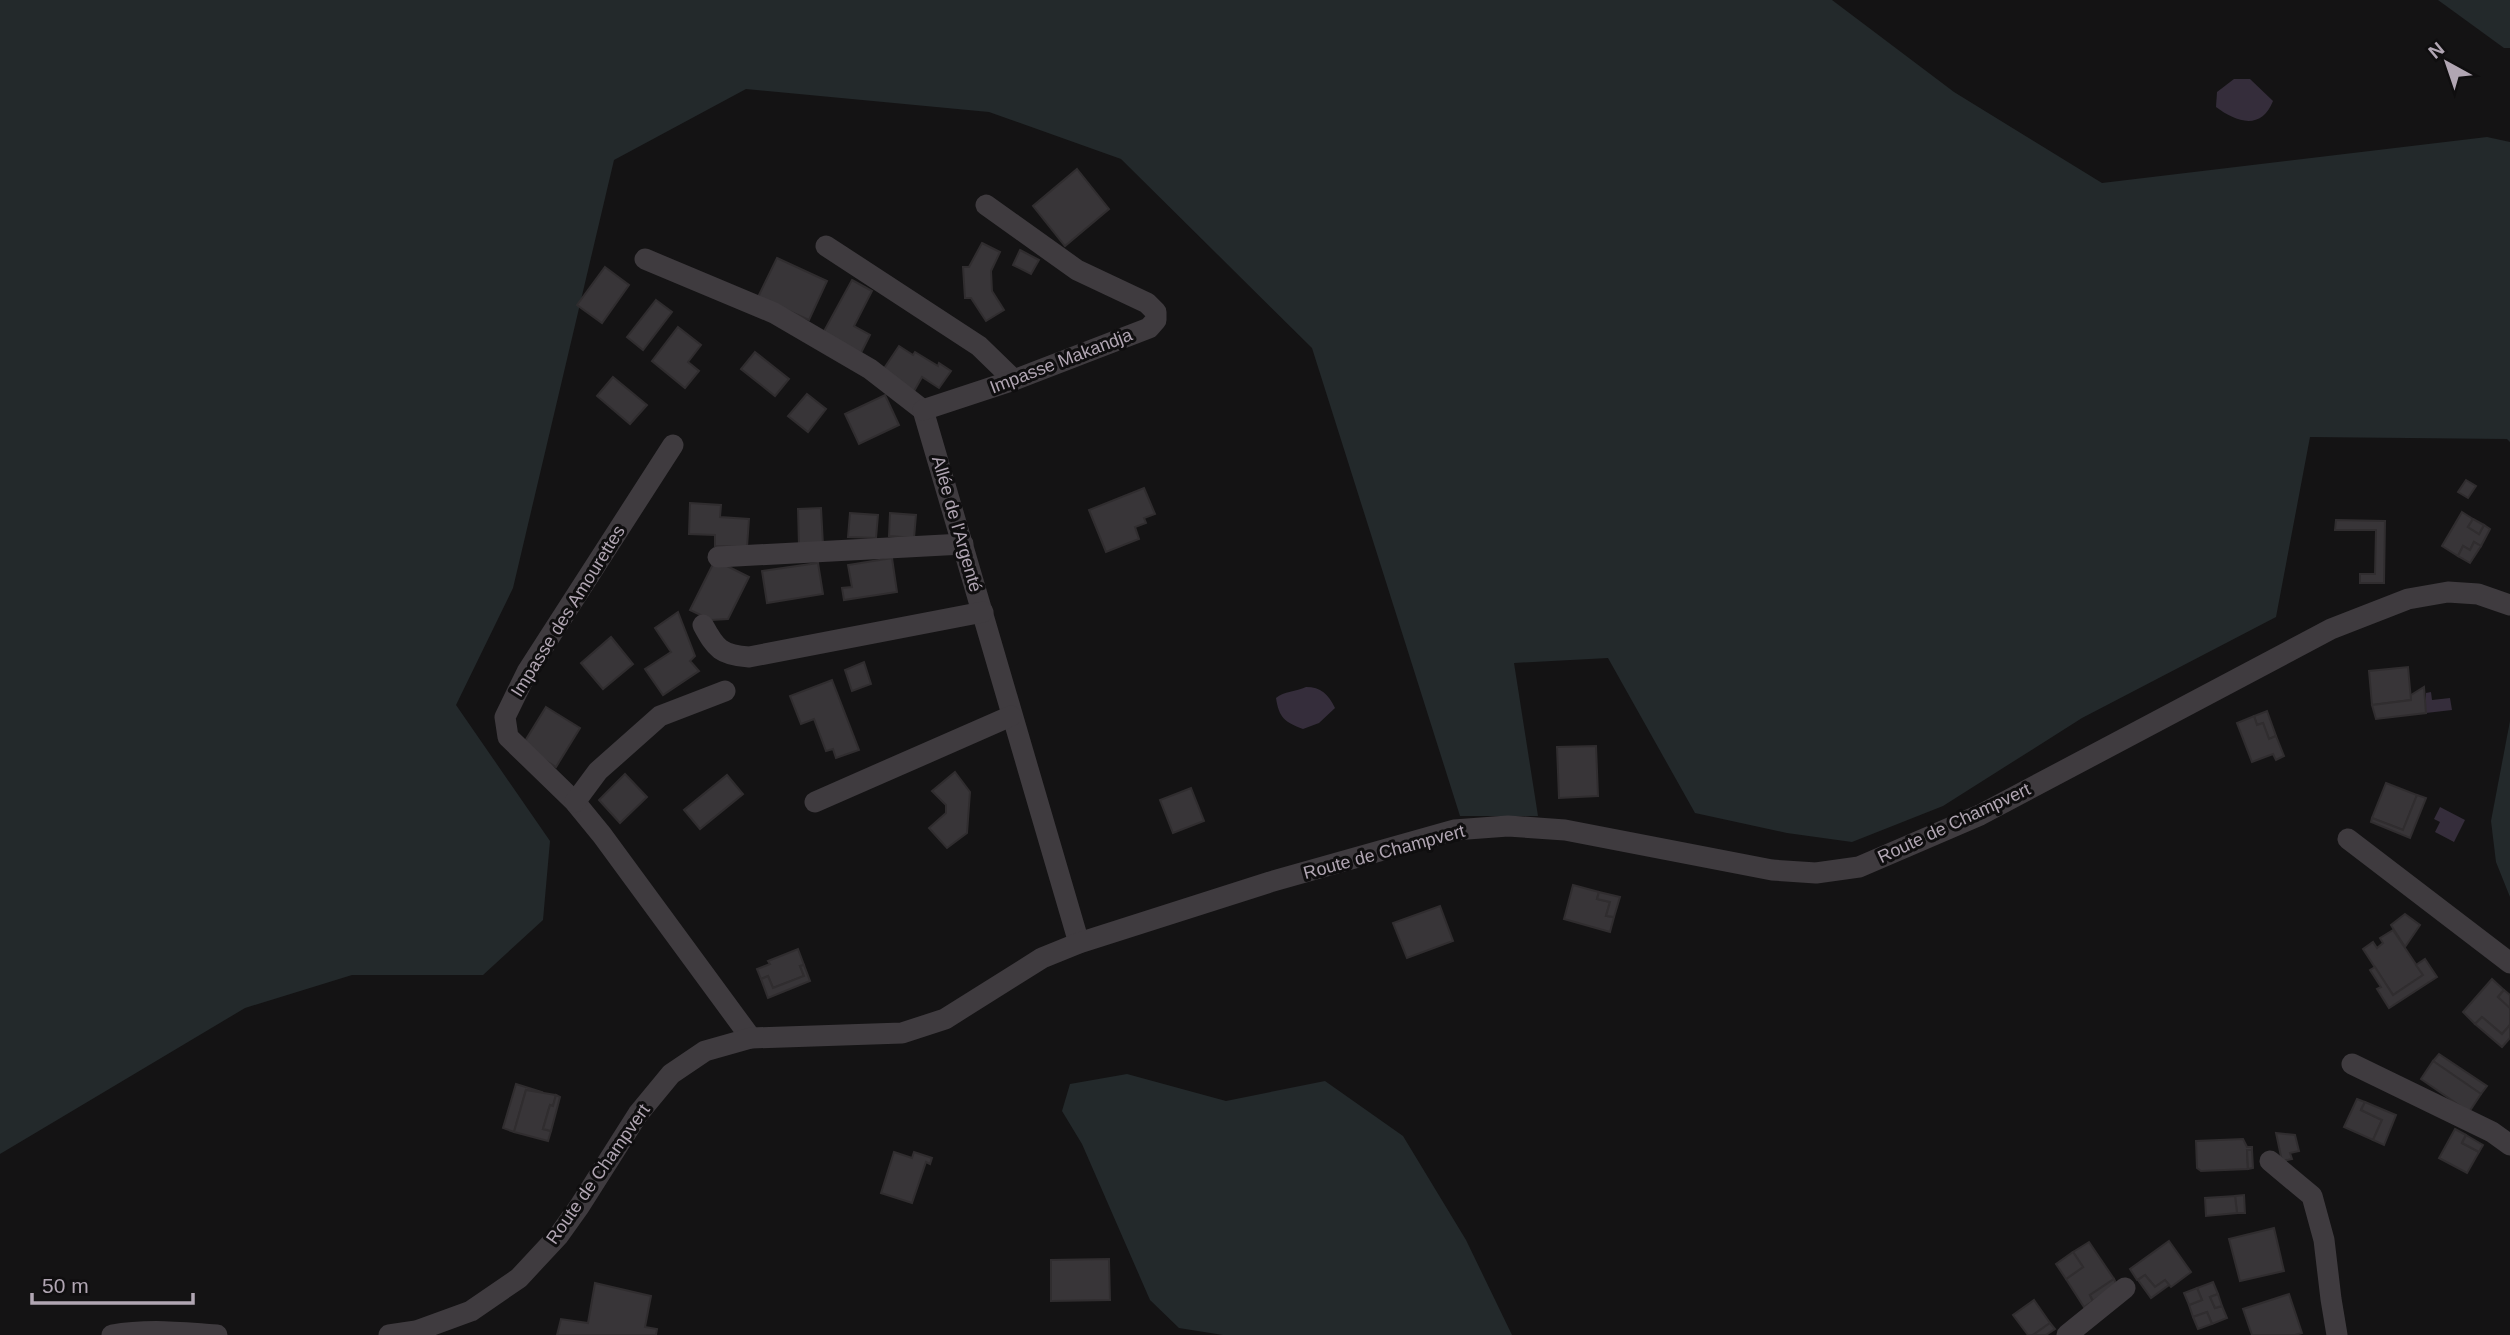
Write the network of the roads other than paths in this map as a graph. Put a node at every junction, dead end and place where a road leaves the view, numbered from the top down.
1 (986, 205) dead end
2 (826, 246) dead end
3 (645, 259) dead end
4 (1014, 380) junction
5 (923, 410) junction
6 (673, 445) dead end
7 (963, 544) junction
8 (718, 557) dead end
9 (2510, 605) edge
10 (983, 612) junction
11 (703, 625) dead end
12 (725, 691) dead end
13 (1011, 716) junction
14 (575, 802) junction
15 (816, 802) dead end
16 (2348, 839) dead end
17 (1079, 943) junction
18 (2510, 963) edge
19 (751, 1038) junction
20 (2352, 1064) dead end
21 (2510, 1145) edge
22 (2270, 1161) dead end
23 (2124, 1288) dead end
24 (112, 1335) edge
25 (217, 1335) edge
26 (389, 1335) edge
27 (2067, 1335) edge
28 (2337, 1335) edge

1 - 4 street, Impasse Makandja
2 - 4 street
3 - 5 street
4 - 5 street, Impasse Makandja
5 - 7 street, Allée de l'Argenté
6 - 14 street, Impasse des Amourettes
7 - 8 street
7 - 10 street, Allée de l'Argenté
9 - 17 street, Route de Champvert
10 - 11 street
10 - 13 street, Allée de l'Argenté
12 - 14 street
13 - 15 street
13 - 17 street, Allée de l'Argenté
14 - 19 street, Impasse des Amourettes
16 - 18 street
17 - 19 street, Route de Champvert
19 - 26 street, Route de Champvert
20 - 21 street
22 - 28 street
23 - 27 street
24 - 25 street

